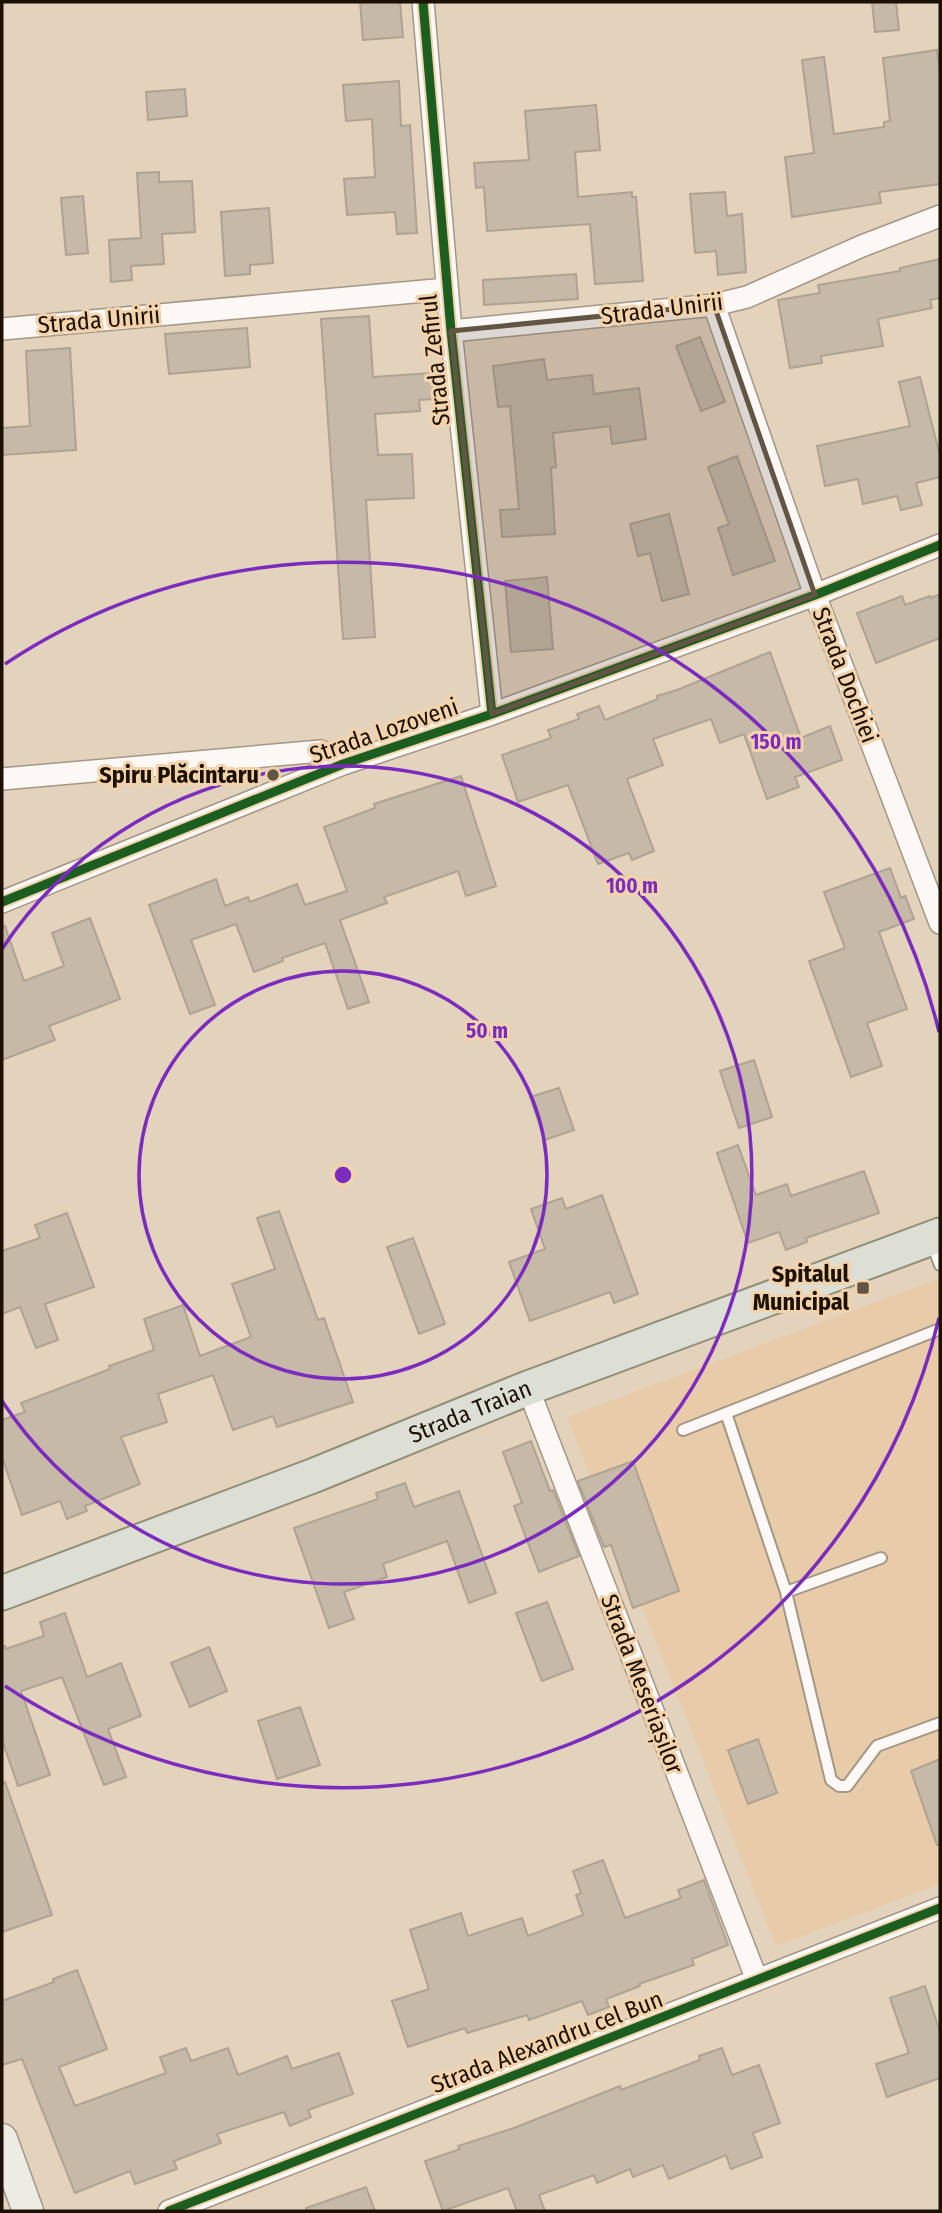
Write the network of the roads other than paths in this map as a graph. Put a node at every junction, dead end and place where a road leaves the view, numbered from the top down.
1 (423, 2) edge
2 (940, 216) edge
3 (447, 289) junction
4 (714, 305) junction
5 (2, 329) edge
6 (451, 331) junction
7 (940, 545) edge
8 (815, 595) junction
9 (492, 713) junction
10 (343, 764) junction
11 (2, 779) edge
12 (2, 902) edge
13 (940, 923) edge
14 (937, 1246) edge
15 (940, 1329) edge
16 (528, 1388) junction
17 (726, 1413) junction
18 (682, 1430) dead end
19 (881, 1558) dead end
20 (786, 1592) junction
21 (2, 1594) edge
22 (940, 1723) edge
23 (940, 1908) edge
24 (757, 1980) junction
25 (2, 2139) edge
26 (28, 2211) edge
27 (169, 2211) edge

1 - 3 street, Strada Zefirul
2 - 4 street, Strada Unirii
3 - 5 street, Strada Unirii
3 - 6 street, Strada Zefirul
4 - 6 street, Strada Unirii
4 - 8 street, Strada Dochiei
6 - 9 street, Strada Zefirul
7 - 8 street, Strada Lozoveni
8 - 9 street, Strada Lozoveni
8 - 13 street, Strada Dochiei
9 - 10 street, Strada Lozoveni
10 - 11 street
10 - 12 street, Strada Lozoveni
14 - 16 main road, Strada Traian
15 - 17 lane
16 - 21 main road, Strada Traian
16 - 24 street, Strada Meseriașilor
17 - 18 lane
17 - 20 lane
19 - 20 lane
20 - 22 lane
23 - 24 street, Strada Alexandru cel Bun
24 - 27 street, Strada Alexandru cel Bun
25 - 26 street

